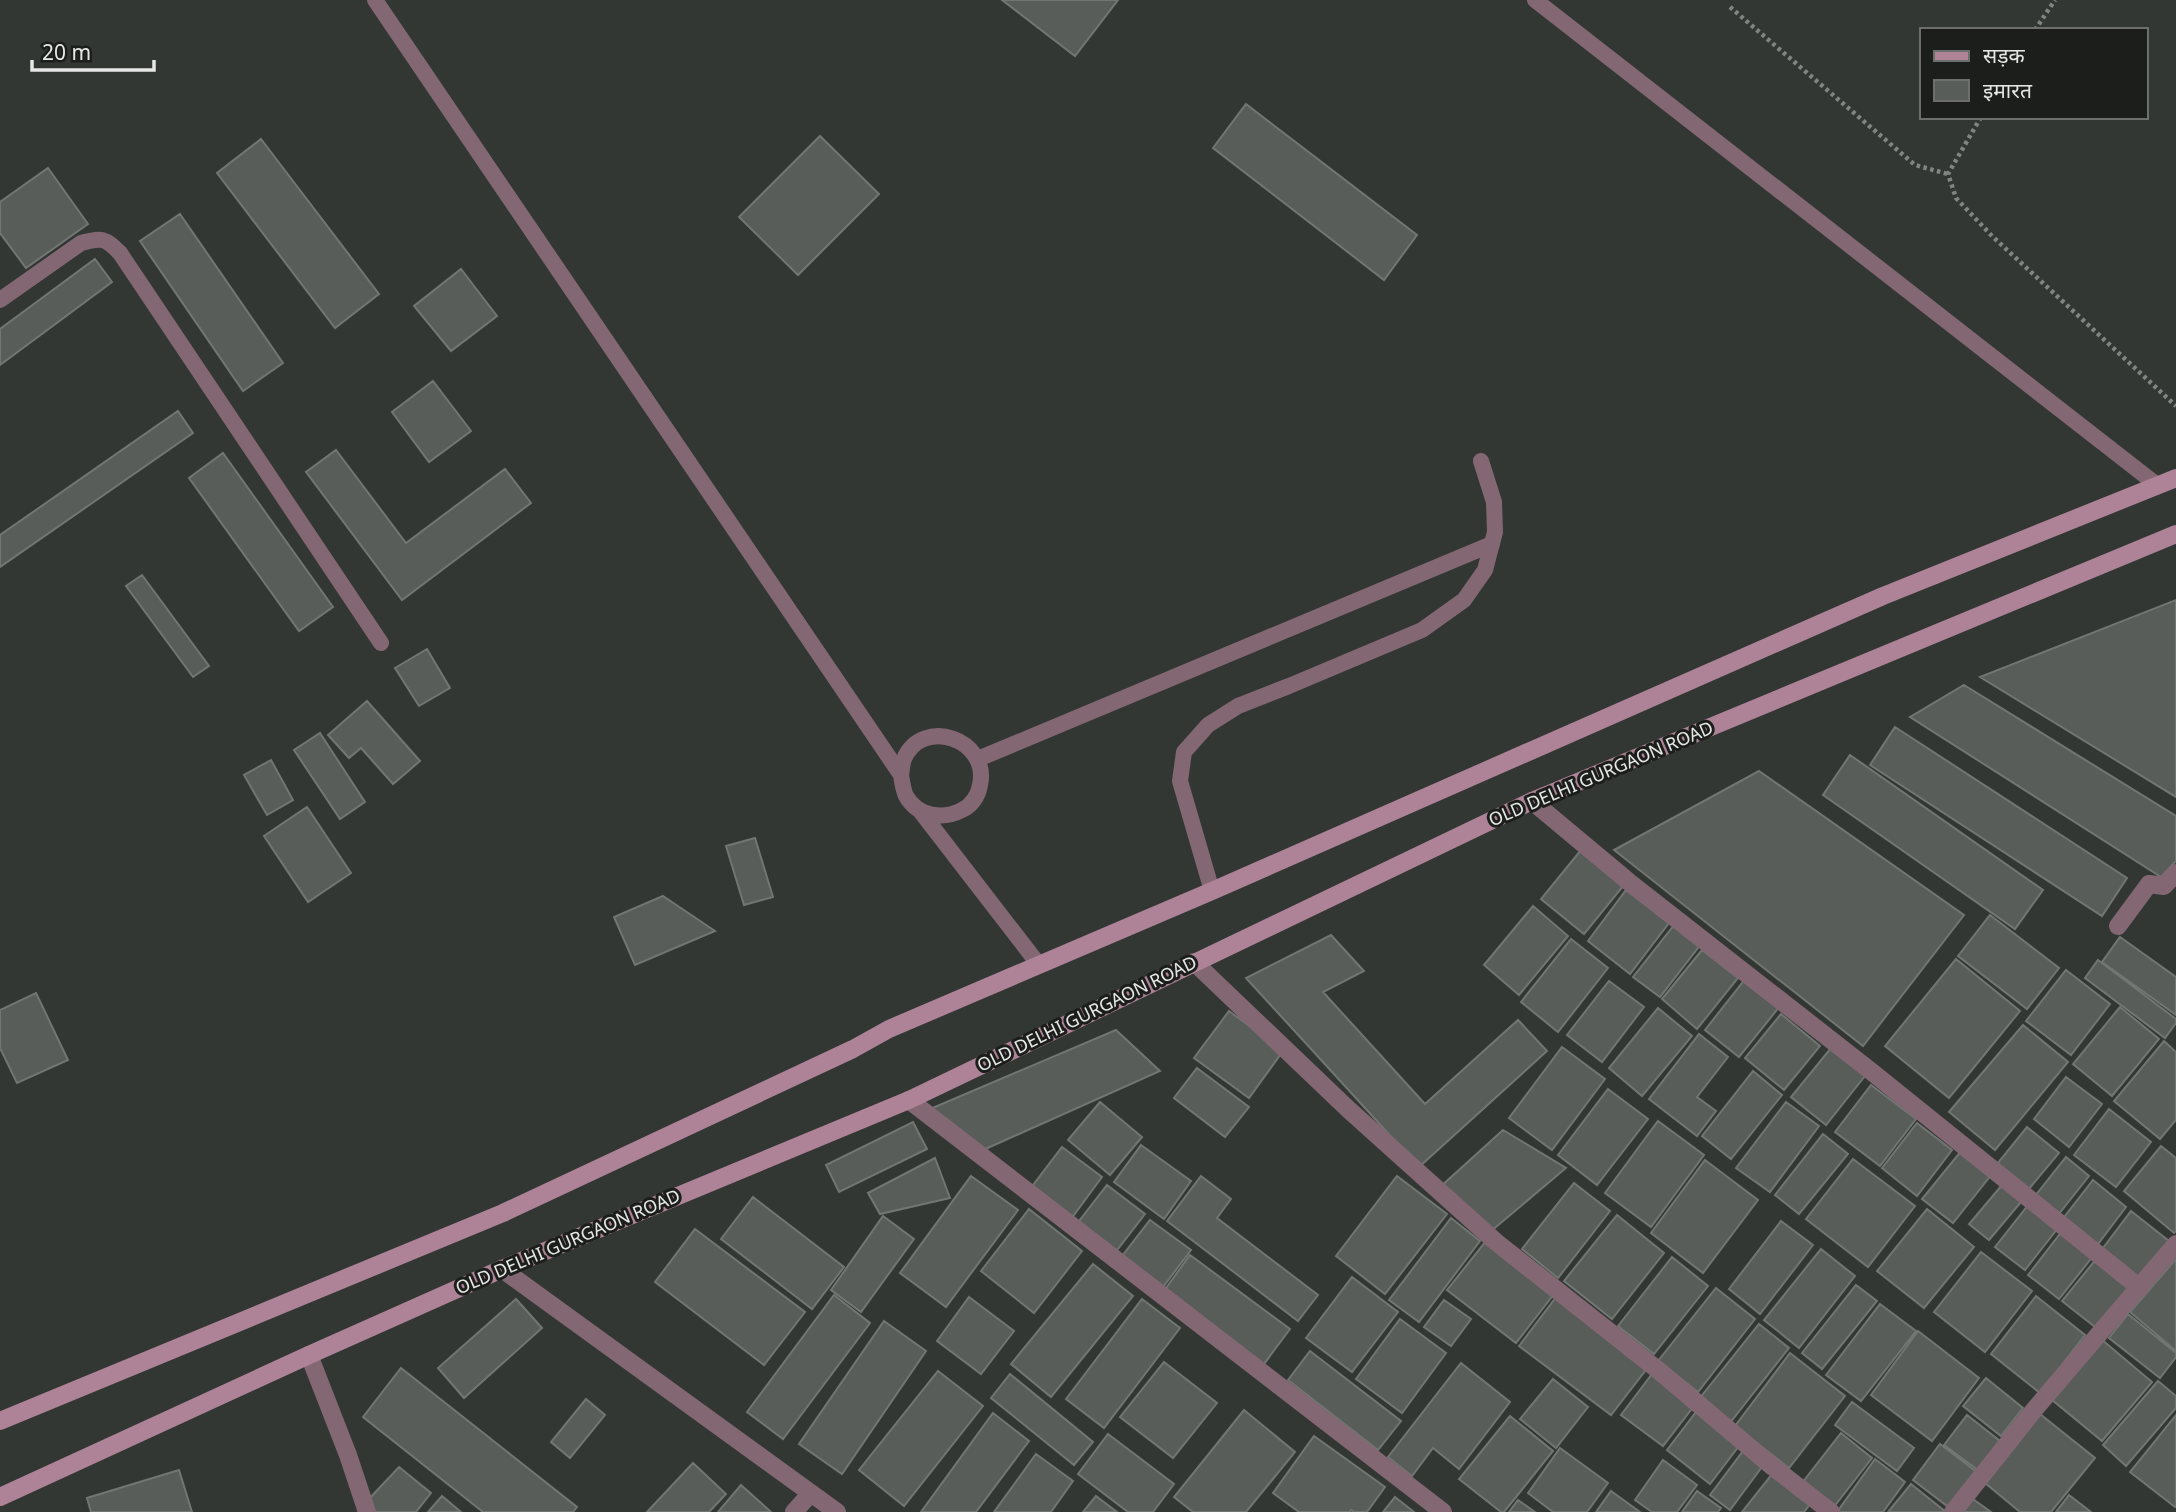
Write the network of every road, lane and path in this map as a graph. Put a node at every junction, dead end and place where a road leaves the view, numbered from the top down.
1 (375, 0) edge
2 (1535, 0) edge
3 (2055, 0) edge
4 (1730, 7) dead end
5 (2036, 28) edge
6 (1980, 119) edge
7 (1948, 174) junction
8 (0, 300) edge
9 (2176, 406) edge
10 (1481, 461) dead end
11 (2176, 478) edge
12 (2157, 485) junction
13 (2176, 534) edge
14 (1492, 544) junction
15 (381, 643) dead end
16 (978, 759) junction
17 (901, 775) junction
18 (1532, 801) junction
19 (920, 811) junction
20 (2176, 873) edge
21 (1212, 891) junction
22 (2118, 926) dead end
23 (1194, 962) junction
24 (1040, 965) junction
25 (909, 1100) junction
26 (2176, 1244) edge
27 (502, 1269) junction
28 (2140, 1288) junction
29 (309, 1355) junction
30 (0, 1421) edge
31 (811, 1493) junction
32 (0, 1497) edge
33 (367, 1512) edge
34 (794, 1512) edge
35 (837, 1512) edge
36 (1443, 1512) edge
37 (1831, 1512) edge
38 (1953, 1512) edge

1 - 17 lane
2 - 12 lane
3 - 5 path
4 - 7 path
6 - 7 path
7 - 9 path
8 - 15 lane
10 - 14 lane
11 - 12 main road
12 - 21 main road
13 - 18 main road, OLD DELHI GURGAON ROAD
14 - 16 lane
14 - 21 lane
16 - 17 lane
16 - 19 lane
17 - 19 lane
18 - 23 main road, OLD DELHI GURGAON ROAD
18 - 28 street
19 - 24 lane
20 - 22 street
21 - 24 main road
23 - 25 main road, OLD DELHI GURGAON ROAD
23 - 37 street
24 - 30 main road
25 - 27 main road, OLD DELHI GURGAON ROAD
25 - 36 street
26 - 28 street
27 - 29 main road, OLD DELHI GURGAON ROAD
27 - 31 street
28 - 38 street
29 - 32 main road, OLD DELHI GURGAON ROAD
29 - 33 street
31 - 34 street
31 - 35 street

